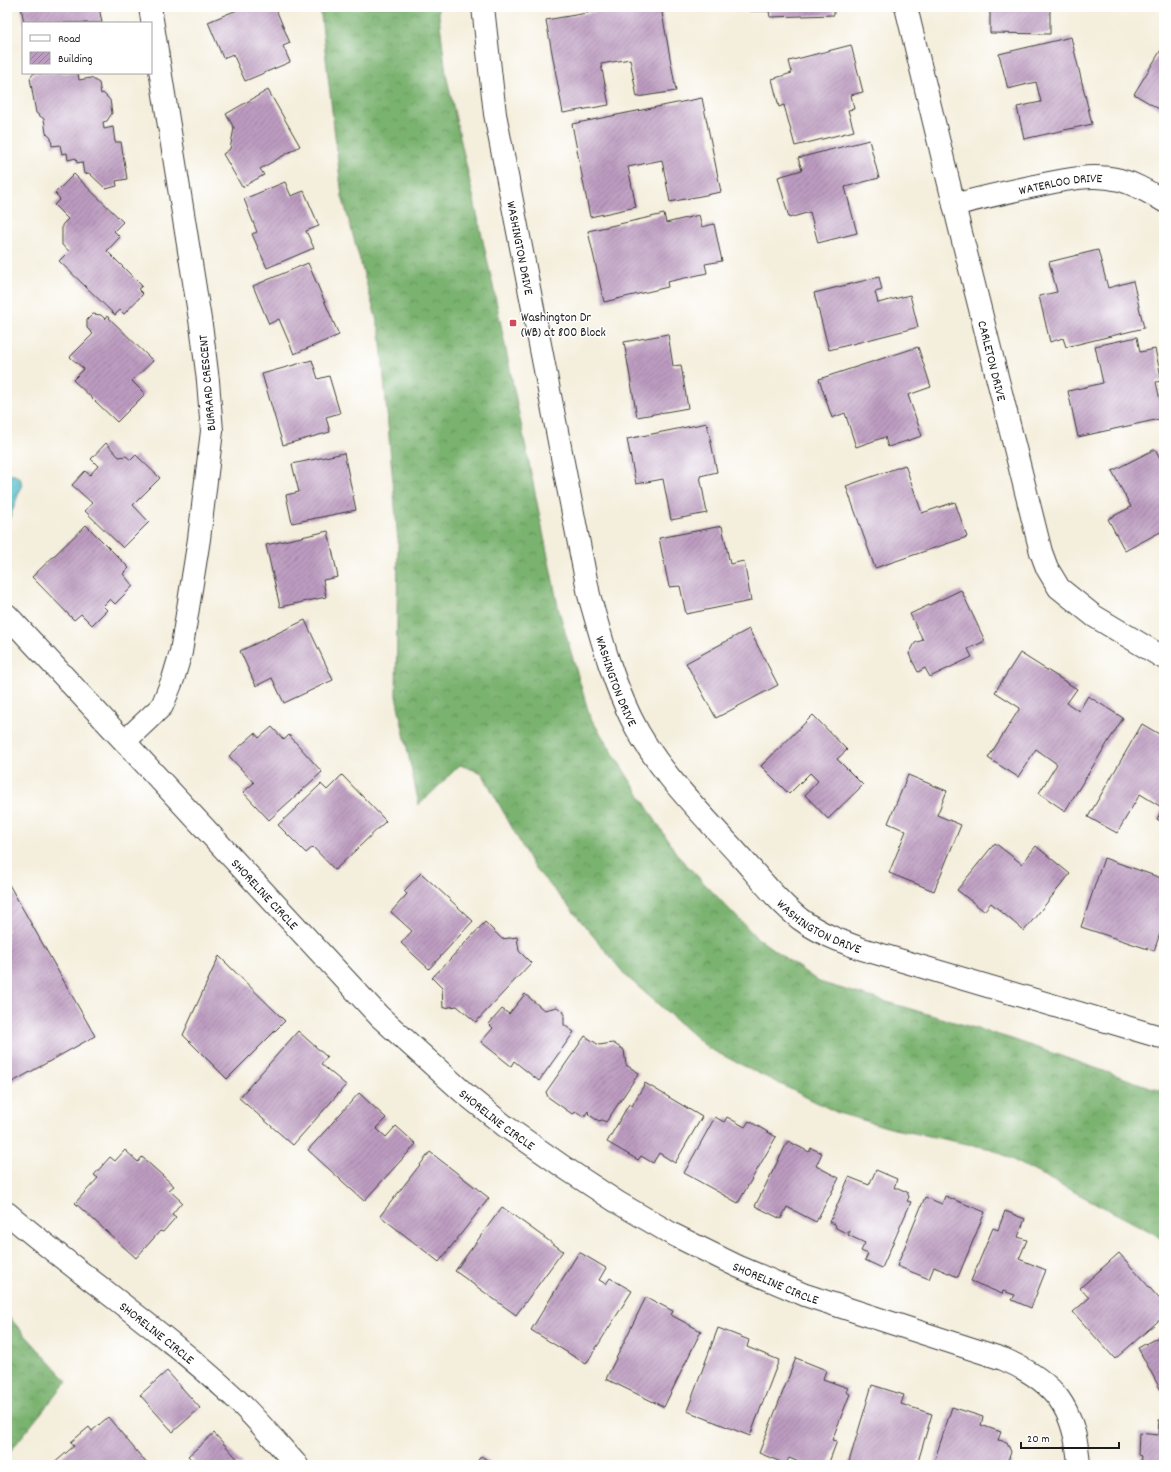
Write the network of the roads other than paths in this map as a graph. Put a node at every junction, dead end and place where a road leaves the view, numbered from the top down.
1 (150, 7) edge
2 (483, 7) edge
3 (906, 7) edge
4 (1164, 201) edge
5 (954, 205) junction
6 (7, 615) edge
7 (1164, 658) edge
8 (125, 741) junction
9 (1164, 1037) edge
10 (7, 1213) edge
11 (297, 1465) edge
12 (1079, 1465) edge

1 - 8 street, BURRARD CRESCENT
2 - 9 street, WASHINGTON DRIVE
3 - 5 street, CARLETON DRIVE
4 - 5 street, WATERLOO DRIVE
5 - 7 street, CARLETON DRIVE
6 - 8 street, SHORELINE CIRCLE
8 - 12 street, SHORELINE CIRCLE
10 - 11 street, SHORELINE CIRCLE

